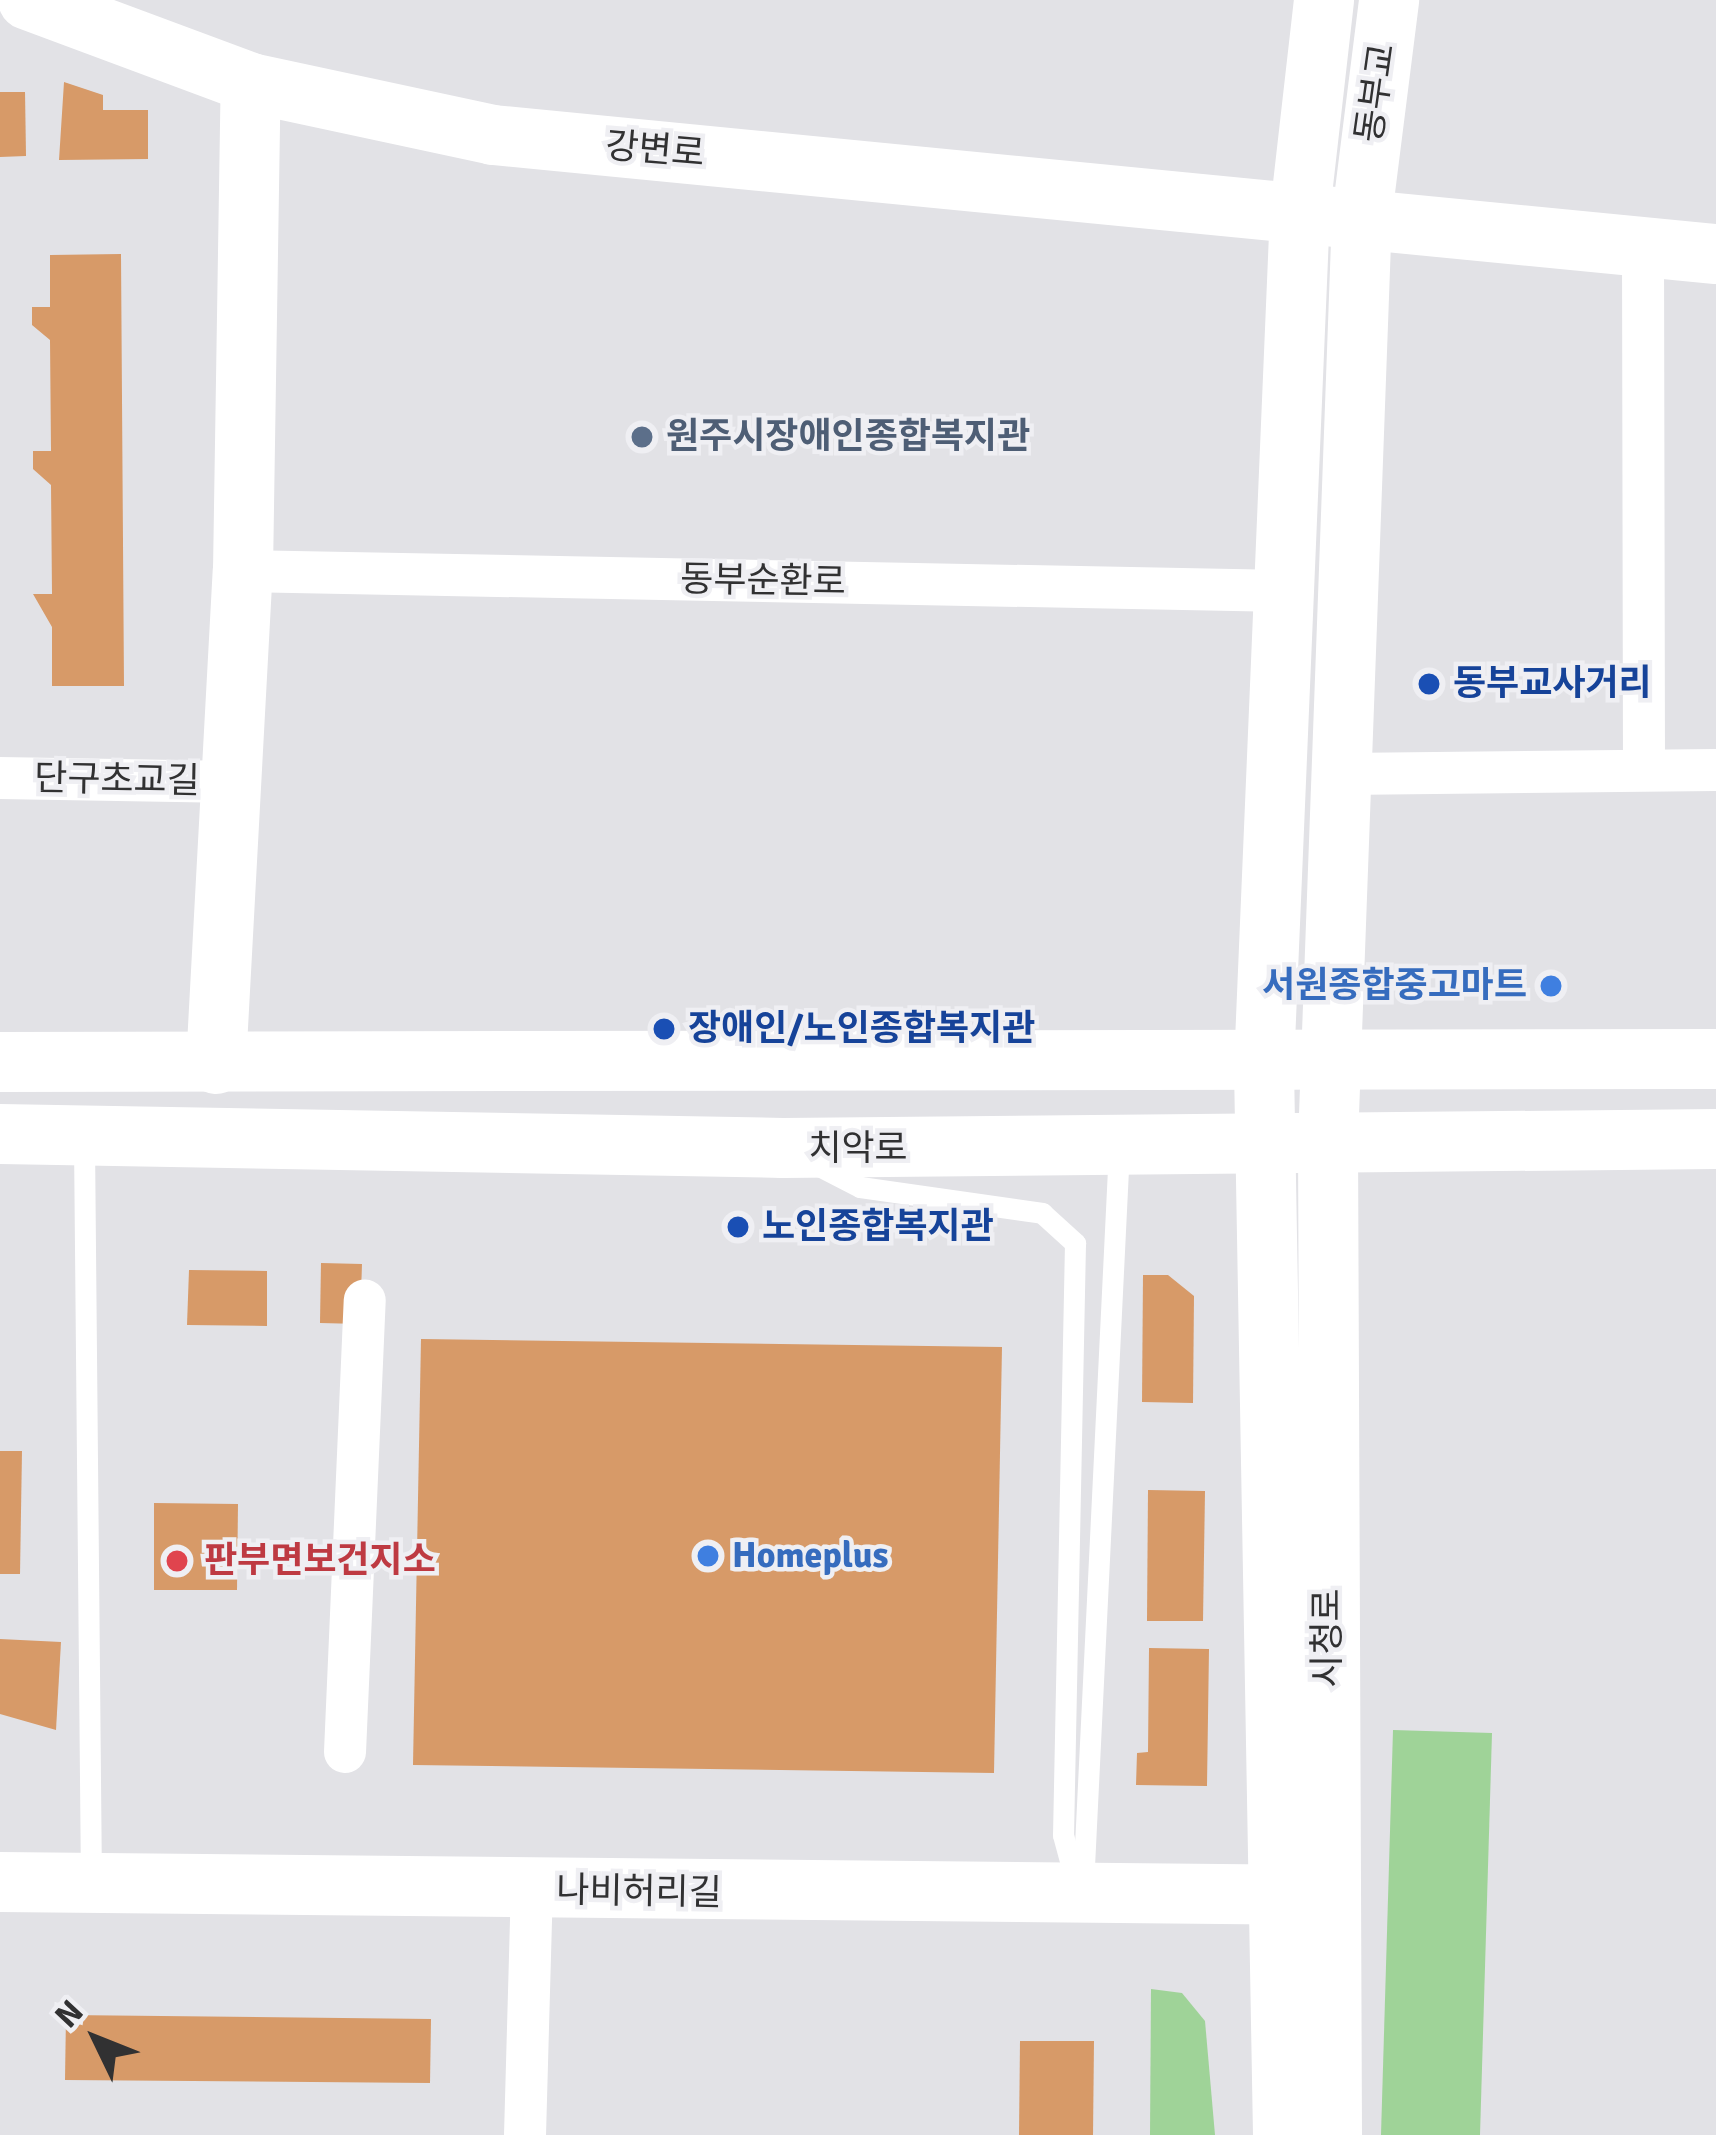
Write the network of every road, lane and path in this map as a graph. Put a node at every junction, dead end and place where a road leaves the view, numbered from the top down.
1 (28, 0) edge
2 (1324, 0) edge
3 (1389, 0) edge
4 (251, 82) junction
5 (1302, 195) junction
6 (1363, 200) junction
7 (1643, 246) junction
8 (1716, 254) edge
9 (242, 571) junction
10 (1283, 591) junction
11 (1643, 770) junction
12 (1716, 770) edge
13 (1343, 774) junction
14 (0, 778) edge
15 (235, 782) junction
16 (1716, 1059) edge
17 (0, 1062) edge
18 (216, 1064) junction
19 (1264, 1066) junction
20 (1333, 1066) junction
21 (0, 1134) edge
22 (84, 1135) junction
23 (1716, 1139) edge
24 (1328, 1142) junction
25 (1263, 1143) junction
26 (783, 1148) junction
27 (1119, 1149) junction
28 (365, 1300) dead end
29 (345, 1752) dead end
30 (0, 1882) edge
31 (91, 1883) junction
32 (532, 1890) junction
33 (1303, 1898) junction
34 (1081, 1899) junction
35 (525, 2135) edge
36 (1283, 2135) edge
37 (1332, 2135) edge

1 - 4 street, 강변로
2 - 5 street, 동부교
3 - 6 street, 동부교
4 - 5 street, 강변로
4 - 9 street
5 - 6 street, 강변로
5 - 10 street
6 - 7 street, 강변로
6 - 13 street
7 - 8 street, 강변로
7 - 11 street
9 - 10 street, 동부순환로
9 - 15 street
10 - 19 street
11 - 12 street
11 - 13 street
13 - 20 street
14 - 15 street, 단구초교길
15 - 18 street
16 - 20 street
17 - 18 street
18 - 19 street
19 - 20 street
19 - 25 street
20 - 24 street
21 - 22 street, 치악로
22 - 26 street, 치악로
22 - 31 lane
23 - 24 street, 치악로
24 - 25 street, 치악로
24 - 33 street, 시청로
25 - 27 street, 치악로
25 - 33 street, 시청로
26 - 27 street, 치악로
26 - 34 lane
27 - 34 lane
28 - 29 street
30 - 31 street, 나비허리길
31 - 32 street, 나비허리길
32 - 34 street, 나비허리길
32 - 35 street
33 - 34 street, 나비허리길
33 - 36 street, 시청로
33 - 37 street, 시청로

